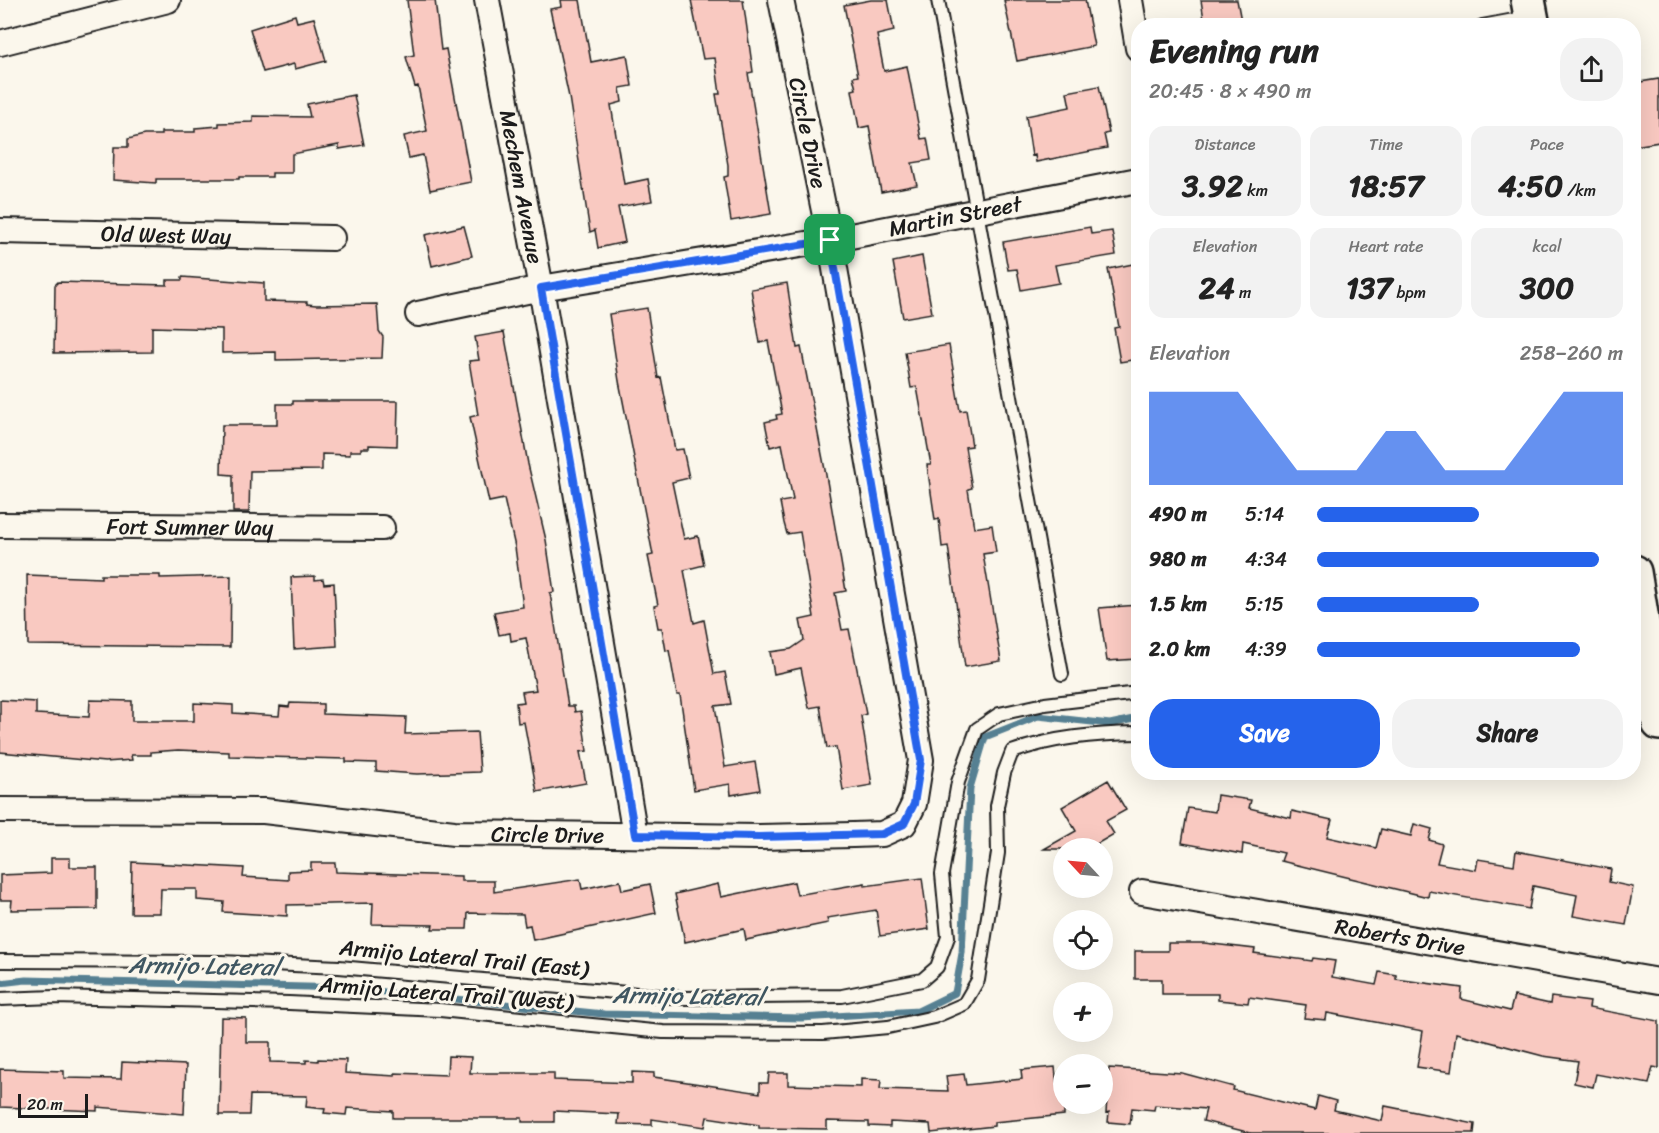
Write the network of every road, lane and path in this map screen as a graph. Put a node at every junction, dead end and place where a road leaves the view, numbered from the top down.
1 (168, 0) edge
2 (488, 0) edge
3 (781, 0) edge
4 (938, 0) edge
5 (1130, 0) edge
6 (1531, 14) edge
7 (1133, 18) edge
8 (1515, 18) edge
9 (0, 43) edge
10 (1131, 181) edge
11 (979, 212) junction
12 (0, 231) edge
13 (332, 238) dead end
14 (830, 240) junction
15 (541, 288) junction
16 (418, 314) dead end
17 (0, 525) edge
18 (382, 528) dead end
19 (1641, 606) edge
20 (1644, 621) edge
21 (1062, 674) dead end
22 (1131, 694) edge
23 (1659, 723) edge
24 (1131, 733) edge
25 (0, 810) edge
26 (635, 835) junction
27 (1142, 892) dead end
28 (0, 961) edge
29 (1659, 981) edge
30 (0, 999) edge

1 - 9 street
2 - 15 street, Mechem Avenue
3 - 14 street, Circle Drive
4 - 11 lane
5 - 7 street
6 - 8 lane
10 - 11 street, Martin Street
11 - 14 street, Martin Street
11 - 21 lane
12 - 13 street, Old West Way
14 - 15 street, Martin Street
14 - 26 street, Circle Drive
15 - 16 street, Martin Street
15 - 26 street, Mechem Avenue
17 - 18 street, Fort Sumner Way
19 - 20 main road
20 - 23 main road
22 - 28 lane, Armijo Lateral Trail (East)
24 - 30 lane, Armijo Lateral Trail (West)
25 - 26 street, Circle Drive
27 - 29 street, Roberts Drive

